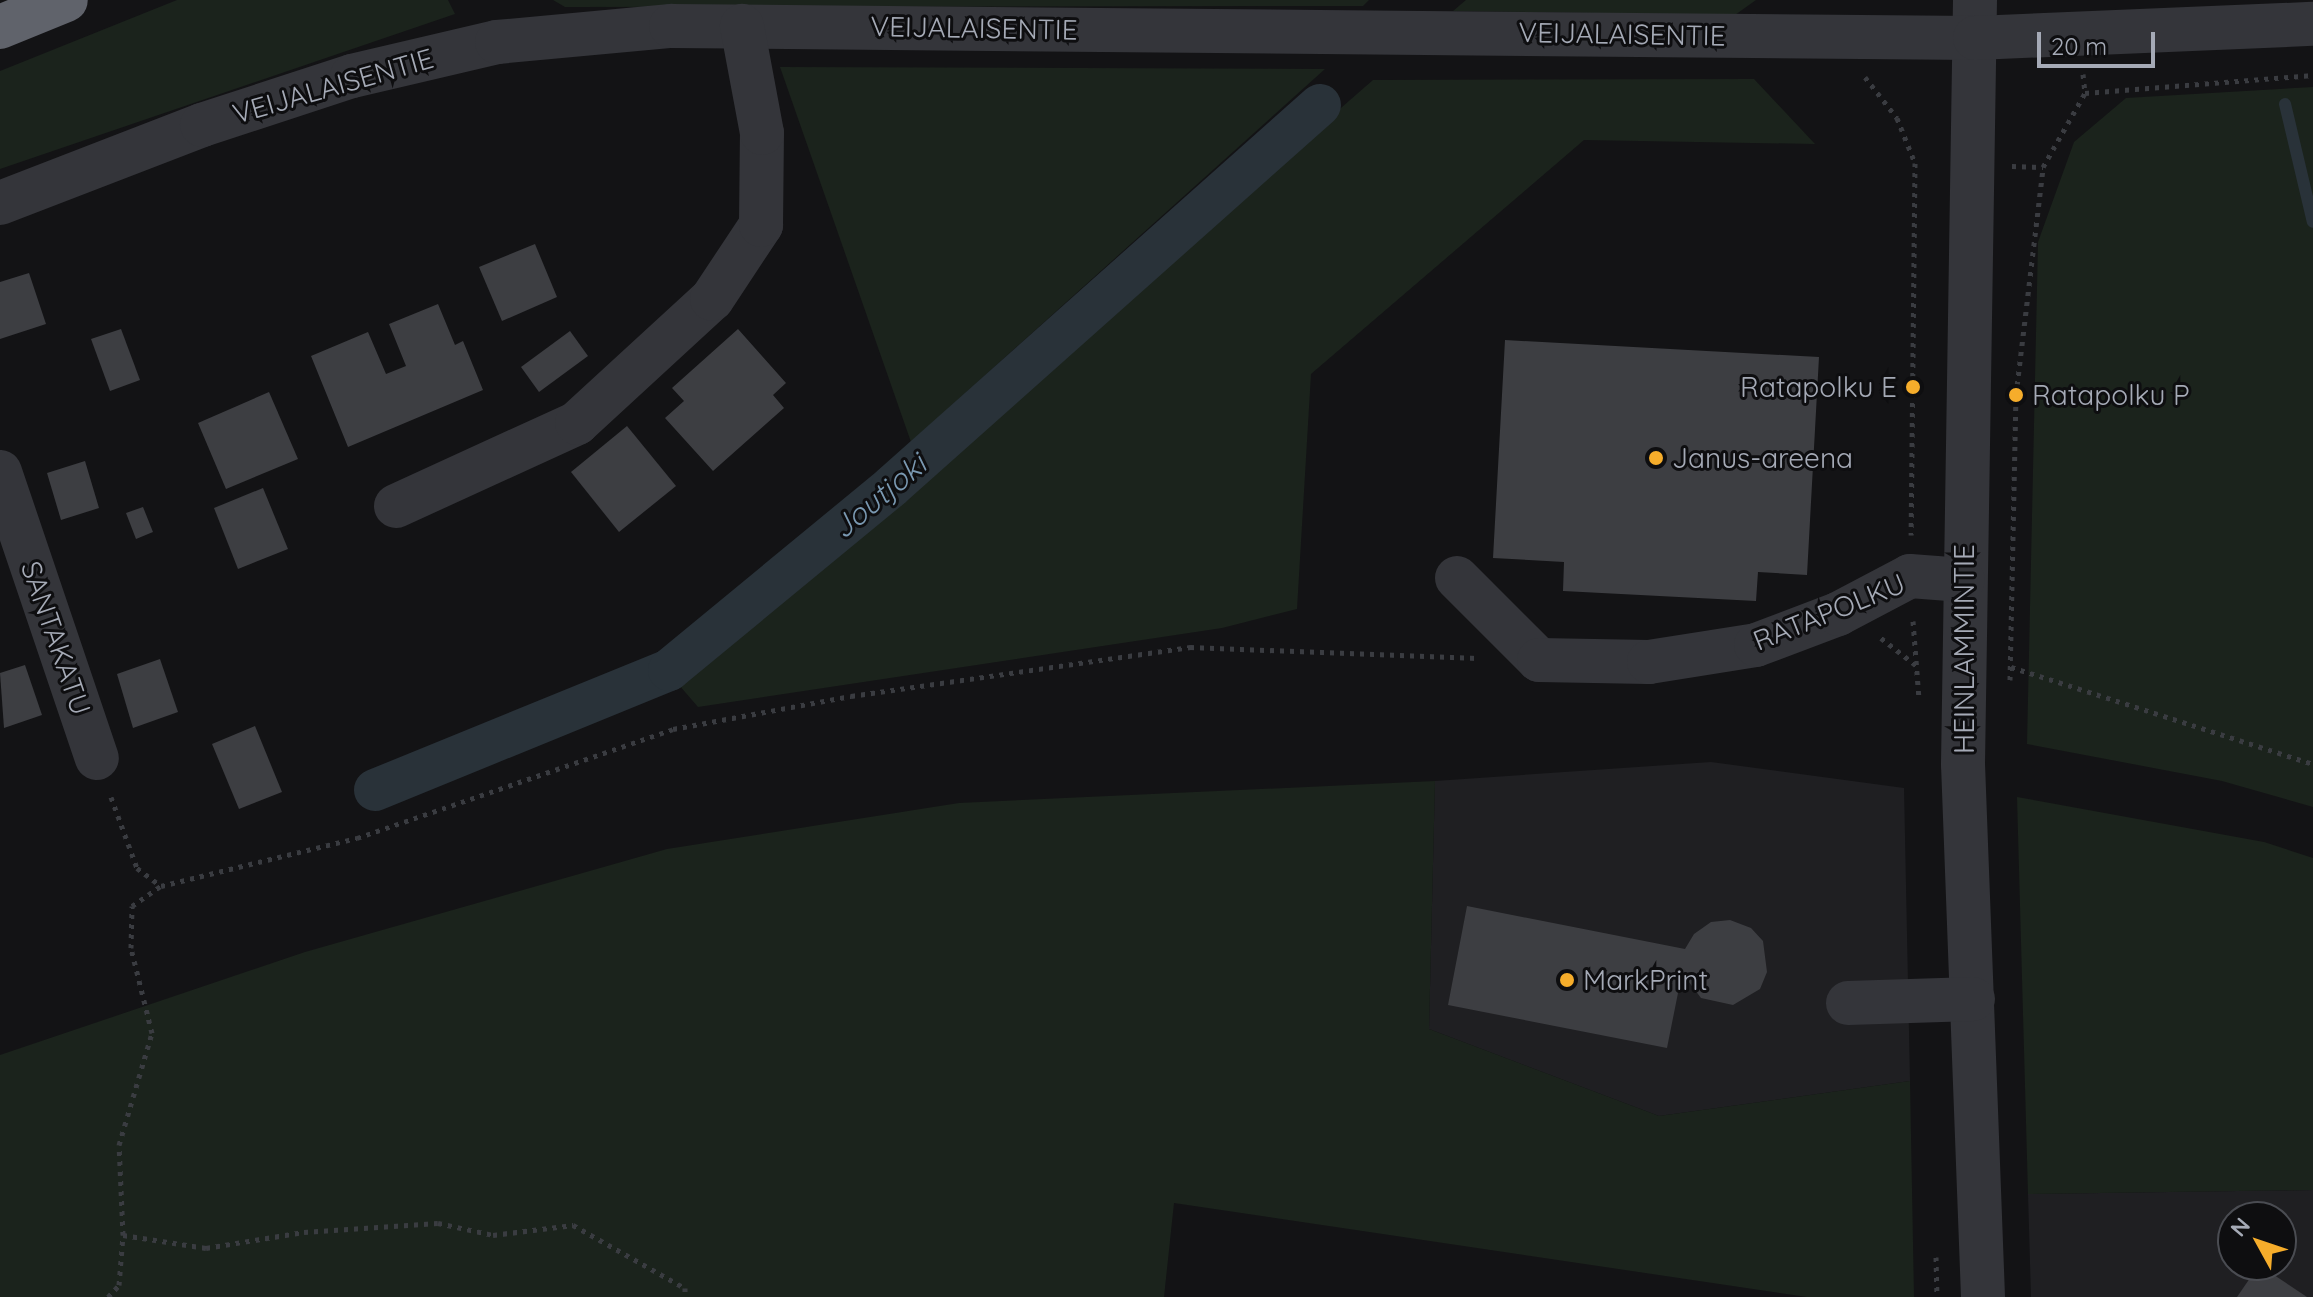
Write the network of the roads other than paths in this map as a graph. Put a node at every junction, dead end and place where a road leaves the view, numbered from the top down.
1 (66, 0) edge
2 (1975, 19) edge
3 (2313, 24) edge
4 (742, 26) junction
5 (0, 27) edge
6 (0, 203) edge
7 (0, 472) edge
8 (396, 506) dead end
9 (1457, 578) dead end
10 (1963, 580) junction
11 (97, 758) road end
12 (1973, 999) junction
13 (1848, 1003) dead end
14 (1983, 1297) edge

1 - 5 highway
2 - 3 street, VEIJALAISENTIE
2 - 4 street, VEIJALAISENTIE
2 - 10 street, HEINLAMMINTIE
4 - 6 street, VEIJALAISENTIE
4 - 8 street
7 - 11 street, SANTAKATU
9 - 10 street, RATAPOLKU
10 - 12 street, HEINLAMMINTIE
12 - 13 street
12 - 14 street, HEINLAMMINTIE

